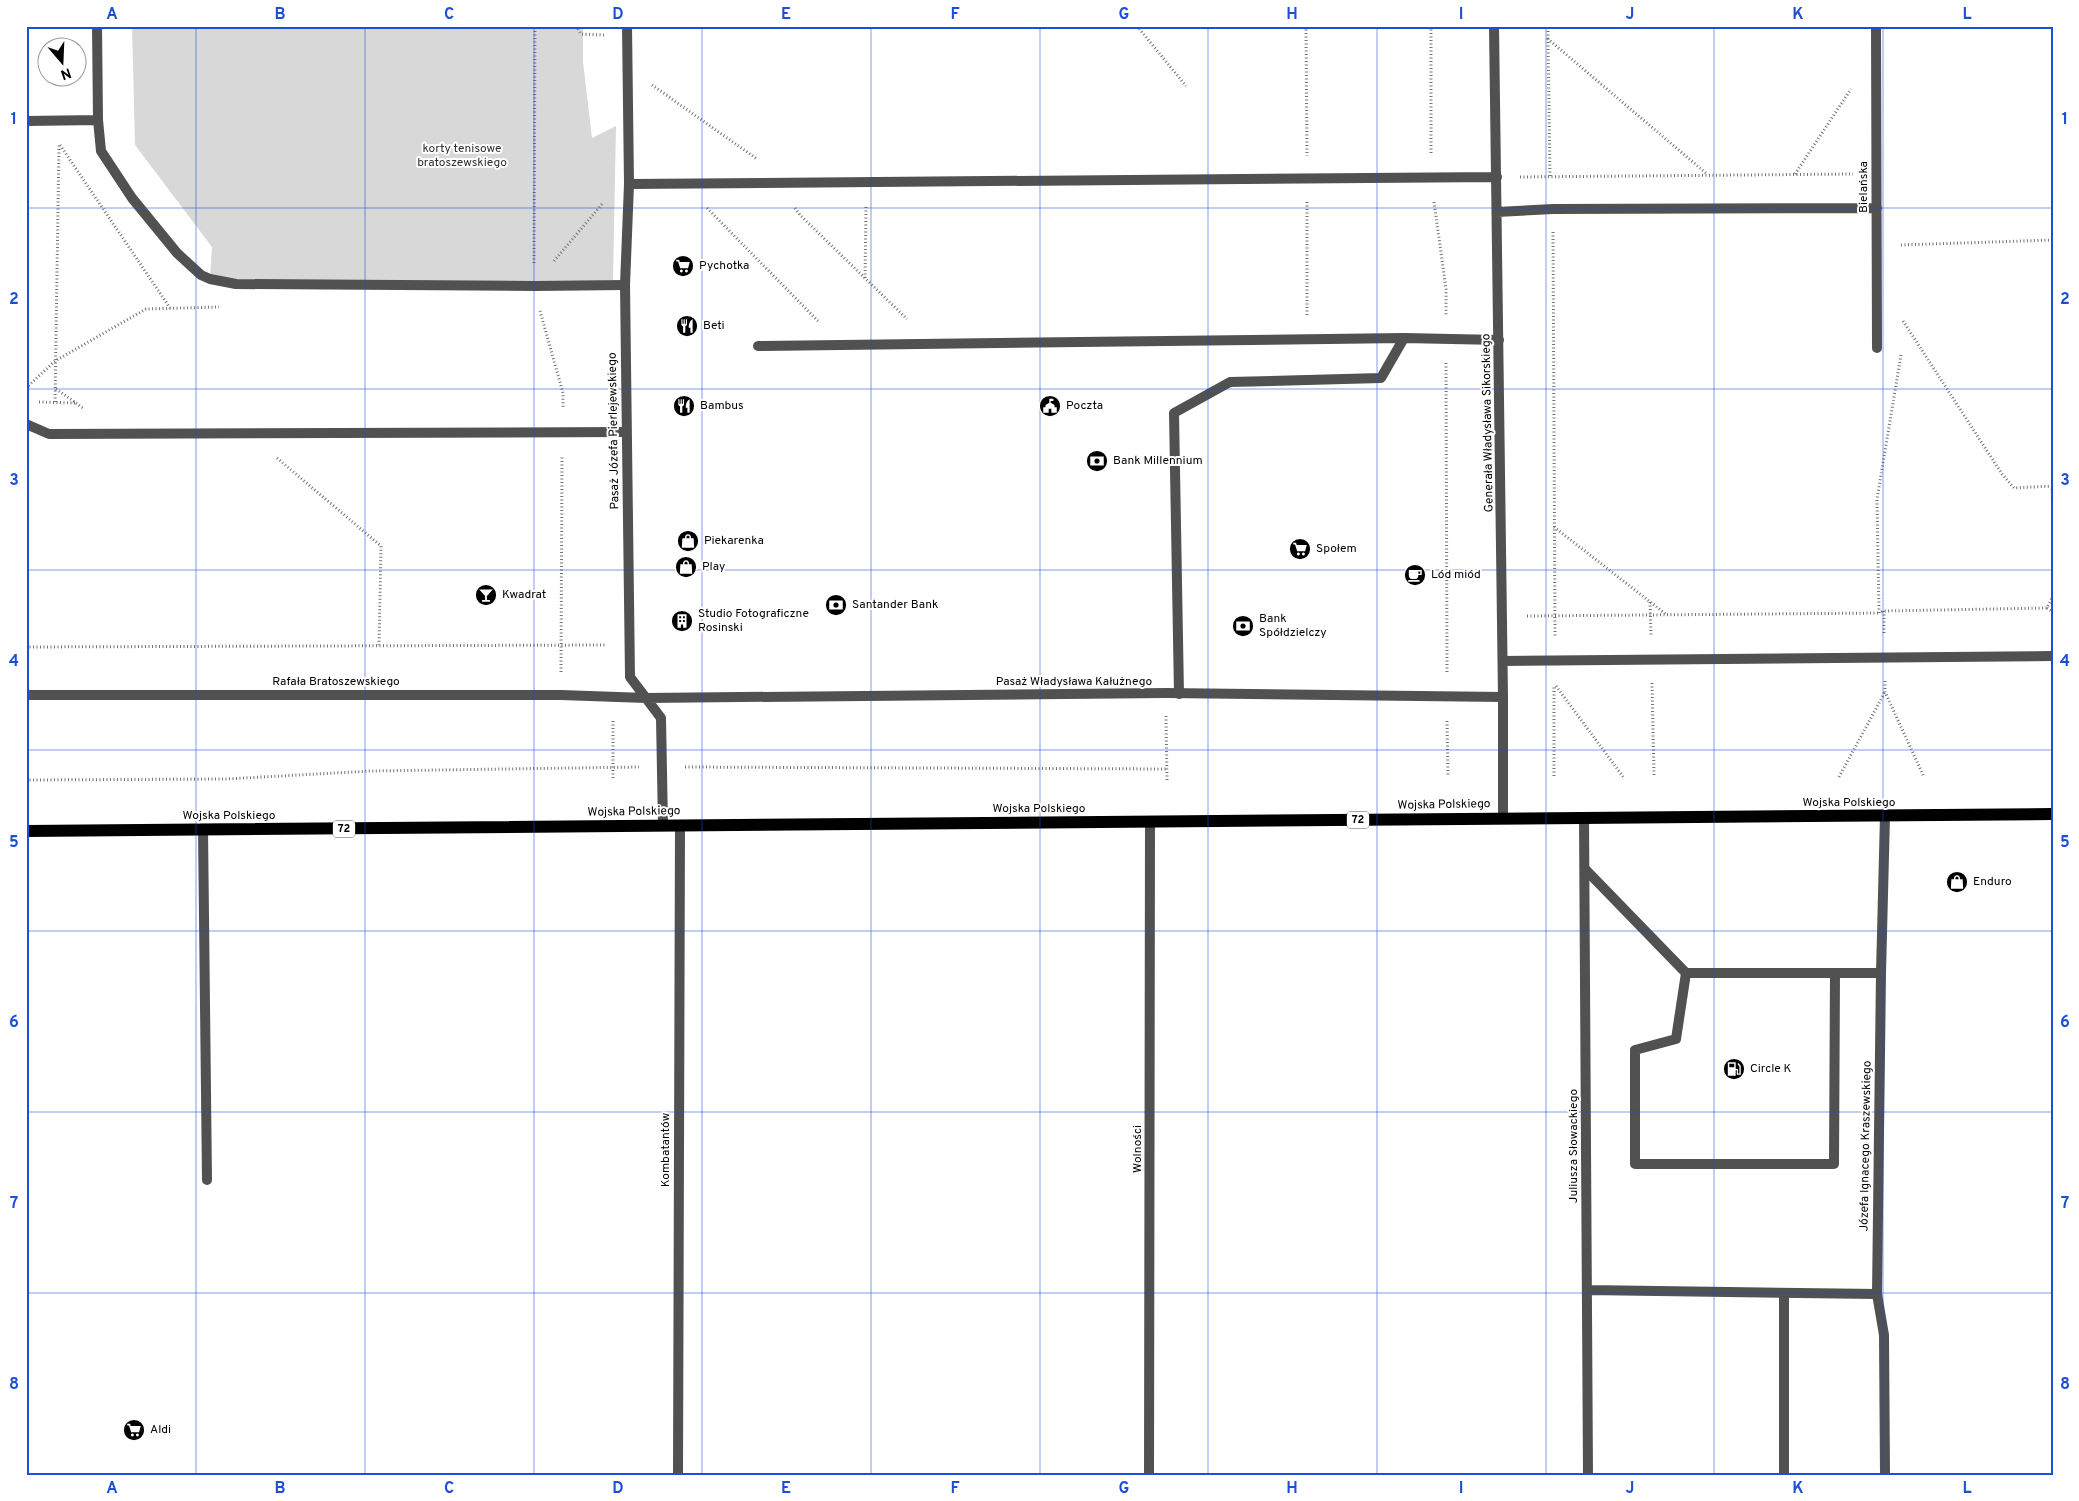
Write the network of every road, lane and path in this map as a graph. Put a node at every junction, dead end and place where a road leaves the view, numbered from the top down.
1 (97, 26) edge
2 (535, 26) edge
3 (576, 26) edge
4 (1138, 26) edge
5 (1431, 26) edge
6 (1494, 26) edge
7 (1548, 26) edge
8 (1876, 26) edge
9 (627, 31) edge
10 (1548, 39) junction
11 (1876, 52) junction
12 (1186, 86) dead end
13 (98, 120) junction
14 (26, 121) edge
15 (60, 121) junction
16 (60, 145) junction
17 (1707, 174) junction
18 (1795, 174) junction
19 (1877, 174) junction
20 (1550, 176) junction
21 (1497, 177) junction
22 (628, 178) junction
23 (1431, 179) junction
24 (867, 182) junction
25 (682, 183) junction
26 (1877, 208) junction
27 (1553, 209) junction
28 (1498, 212) junction
29 (2053, 240) edge
30 (1901, 254) dead end
31 (865, 278) dead end
32 (625, 284) junction
33 (534, 286) junction
34 (220, 307) dead end
35 (170, 308) junction
36 (1902, 328) dead end
37 (1404, 338) junction
38 (1446, 339) junction
39 (1499, 340) junction
40 (842, 344) junction
41 (758, 346) dead end
42 (1901, 346) dead end
43 (1877, 348) dead end
44 (55, 362) junction
45 (26, 388) edge
46 (36, 402) dead end
47 (55, 402) junction
48 (76, 404) dead end
49 (26, 424) edge
50 (562, 431) junction
51 (626, 432) junction
52 (248, 433) junction
53 (2052, 486) edge
54 (2053, 516) edge
55 (1554, 527) junction
56 (2053, 596) edge
57 (1650, 602) junction
58 (2047, 608) junction
59 (1884, 611) junction
60 (2053, 612) edge
61 (1879, 613) junction
62 (1668, 615) junction
63 (1502, 616) junction
64 (1555, 616) junction
65 (1650, 616) junction
66 (561, 645) junction
67 (630, 645) junction
68 (379, 646) junction
69 (26, 647) edge
70 (2053, 656) edge
71 (1884, 658) junction
72 (1651, 660) junction
73 (1503, 661) junction
74 (1555, 661) junction
75 (1885, 692) junction
76 (1166, 694) junction
77 (1179, 694) junction
78 (26, 695) edge
79 (562, 695) junction
80 (613, 697) junction
81 (1447, 697) junction
82 (1503, 697) junction
83 (646, 698) junction
84 (662, 766) junction
85 (614, 768) junction
86 (1167, 769) junction
87 (1554, 776) dead end
88 (1448, 777) dead end
89 (1654, 777) dead end
90 (1839, 777) dead end
91 (1924, 777) dead end
92 (613, 778) dead end
93 (1624, 778) dead end
94 (26, 780) edge
95 (1167, 780) dead end
96 (2053, 814) edge
97 (1885, 816) junction
98 (1584, 818) junction
99 (1503, 819) junction
100 (1150, 822) junction
101 (663, 825) junction
102 (680, 825) junction
103 (203, 829) junction
104 (26, 831) edge
105 (1585, 870) junction
106 (1686, 973) junction
107 (1835, 973) junction
108 (1881, 973) junction
109 (207, 1180) dead end
110 (1588, 1290) junction
111 (1784, 1293) junction
112 (1877, 1294) junction
113 (678, 1475) edge
114 (1149, 1475) edge
115 (1588, 1475) edge
116 (1784, 1475) edge
117 (1885, 1475) edge

1 - 13 street
2 - 33 path
3 - 9 path
4 - 12 path
5 - 23 path
6 - 21 street, Generała Władysława Sikorskiego
7 - 10 path
8 - 11 street, Bielańska
9 - 22 street, Pasaż Józefa Pierlejewskiego
10 - 17 path
10 - 20 path
11 - 18 path
11 - 19 street, Bielańska
13 - 15 street
13 - 33 street
14 - 15 street
15 - 16 path
16 - 35 path
16 - 44 path
17 - 18 path
17 - 20 path
18 - 19 path
19 - 26 street, Bielańska
20 - 21 path
21 - 23 street
21 - 28 street, Generała Władysława Sikorskiego
22 - 25 street
22 - 32 street, Pasaż Józefa Pierlejewskiego
22 - 33 path
23 - 24 street
23 - 38 path
24 - 25 street
24 - 31 path
25 - 40 path
26 - 27 street
26 - 43 street, Bielańska
27 - 28 street
27 - 55 path
28 - 39 street, Generała Władysława Sikorskiego
29 - 30 path
32 - 33 street
32 - 51 street, Pasaż Józefa Pierlejewskiego
33 - 50 path
34 - 35 path
35 - 44 path
36 - 53 path
37 - 38 street
37 - 40 street
37 - 77 street
38 - 39 street
38 - 81 path
39 - 63 street, Generała Władysława Sikorskiego
40 - 41 street
42 - 61 path
44 - 45 path
44 - 47 path
46 - 47 path
47 - 48 path
49 - 52 street
50 - 51 street
50 - 52 street
50 - 66 path
51 - 67 street, Pasaż Józefa Pierlejewskiego
52 - 68 path
53 - 54 path
55 - 57 path
55 - 64 path
56 - 58 path
57 - 62 path
57 - 65 path
58 - 59 path
58 - 60 path
59 - 61 path
59 - 71 path
61 - 62 path
62 - 65 path
63 - 64 path
63 - 73 street, Generała Władysława Sikorskiego
64 - 65 path
64 - 74 path
65 - 72 path
66 - 67 path
66 - 68 path
66 - 79 path
67 - 83 street, Pasaż Józefa Pierlejewskiego
68 - 69 path
70 - 71 street
71 - 72 street
71 - 75 path
72 - 74 street
72 - 89 path
73 - 74 street
73 - 82 street, Generała Władysława Sikorskiego
75 - 90 path
75 - 91 path
76 - 77 street, Pasaż Władysława Kałużnego
76 - 83 street, Pasaż Władysława Kałużnego
76 - 86 path
77 - 81 street, Pasaż Władysława Kałużnego
78 - 79 street, Rafała Bratoszewskiego
79 - 80 street, Rafała Bratoszewskiego
80 - 83 street, Rafała Bratoszewskiego
80 - 85 path
81 - 82 street, Pasaż Władysława Kałużnego
81 - 88 path
82 - 99 street, Generała Władysława Sikorskiego
83 - 84 street, Pasaż Józefa Pierlejewskiego
84 - 85 path
84 - 86 path
84 - 101 street, Pasaż Józefa Pierlejewskiego
85 - 92 path
85 - 94 path
86 - 95 path
87 - 93 path
96 - 97 main road, Wojska Polskiego / 72
97 - 98 main road, Wojska Polskiego / 72
97 - 108 street, Józefa Ignacego Kraszewskiego
98 - 99 main road, Wojska Polskiego / 72
98 - 105 street, Juliusza Słowackiego
99 - 100 main road, Wojska Polskiego / 72
100 - 102 main road, Wojska Polskiego / 72
100 - 114 street, Wolności
101 - 102 main road, Wojska Polskiego / 72
101 - 103 main road, Wojska Polskiego / 72
102 - 113 street, Kombatantów
103 - 104 main road, Wojska Polskiego / 72
103 - 109 street
105 - 106 street
105 - 110 street, Juliusza Słowackiego
106 - 107 street
106 - 107 street
107 - 108 street
108 - 112 street, Józefa Ignacego Kraszewskiego
110 - 111 street
110 - 115 street, Juliusza Słowackiego
111 - 112 street
111 - 116 street
112 - 117 street, Józefa Ignacego Kraszewskiego

